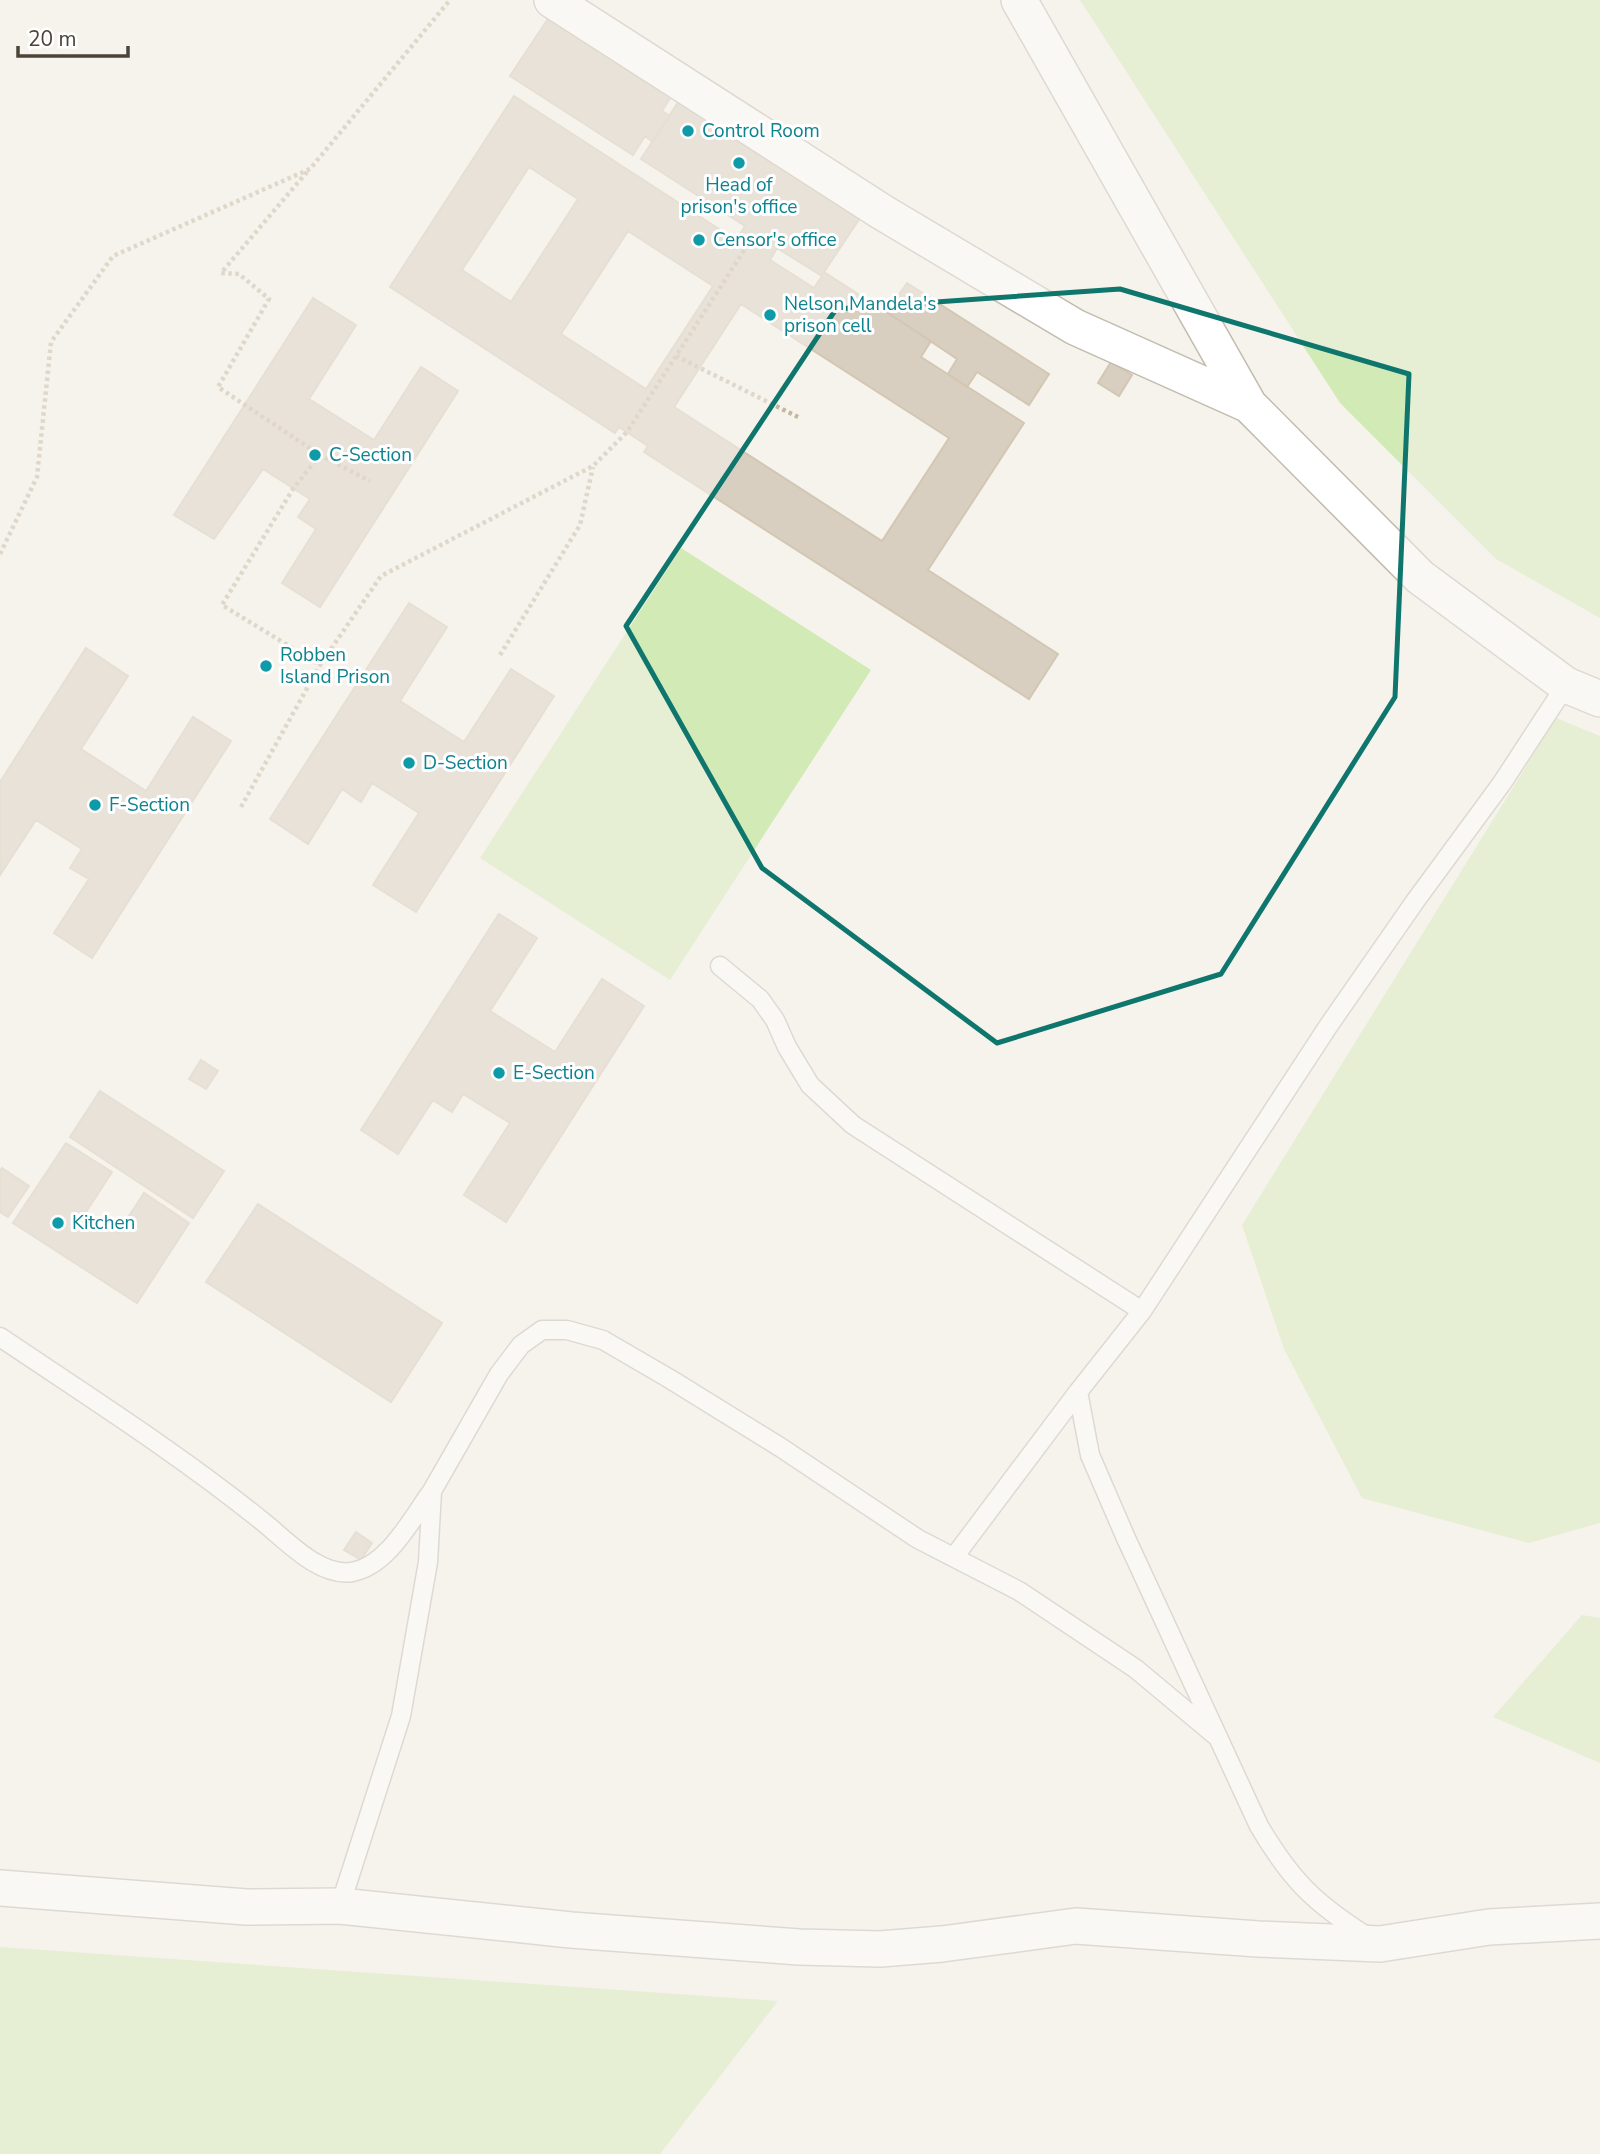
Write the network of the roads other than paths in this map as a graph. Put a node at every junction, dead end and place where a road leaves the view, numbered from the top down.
1 (552, 0) edge
2 (1019, 0) edge
3 (1249, 405) junction
4 (1566, 685) junction
5 (1600, 699) edge
6 (720, 966) dead end
7 (1142, 1311) junction
8 (0, 1337) edge
9 (1078, 1392) junction
10 (432, 1491) junction
11 (954, 1557) junction
12 (1215, 1735) junction
13 (0, 1888) edge
14 (340, 1906) junction
15 (1600, 1921) edge
16 (1380, 1944) junction

1 - 3 street
2 - 3 street
3 - 4 street
4 - 5 street
4 - 7 lane
6 - 7 lane
7 - 9 lane
8 - 10 lane
9 - 11 lane
9 - 12 lane
10 - 11 lane
10 - 14 lane
11 - 12 lane
12 - 16 lane
13 - 14 street
14 - 16 street
15 - 16 street

